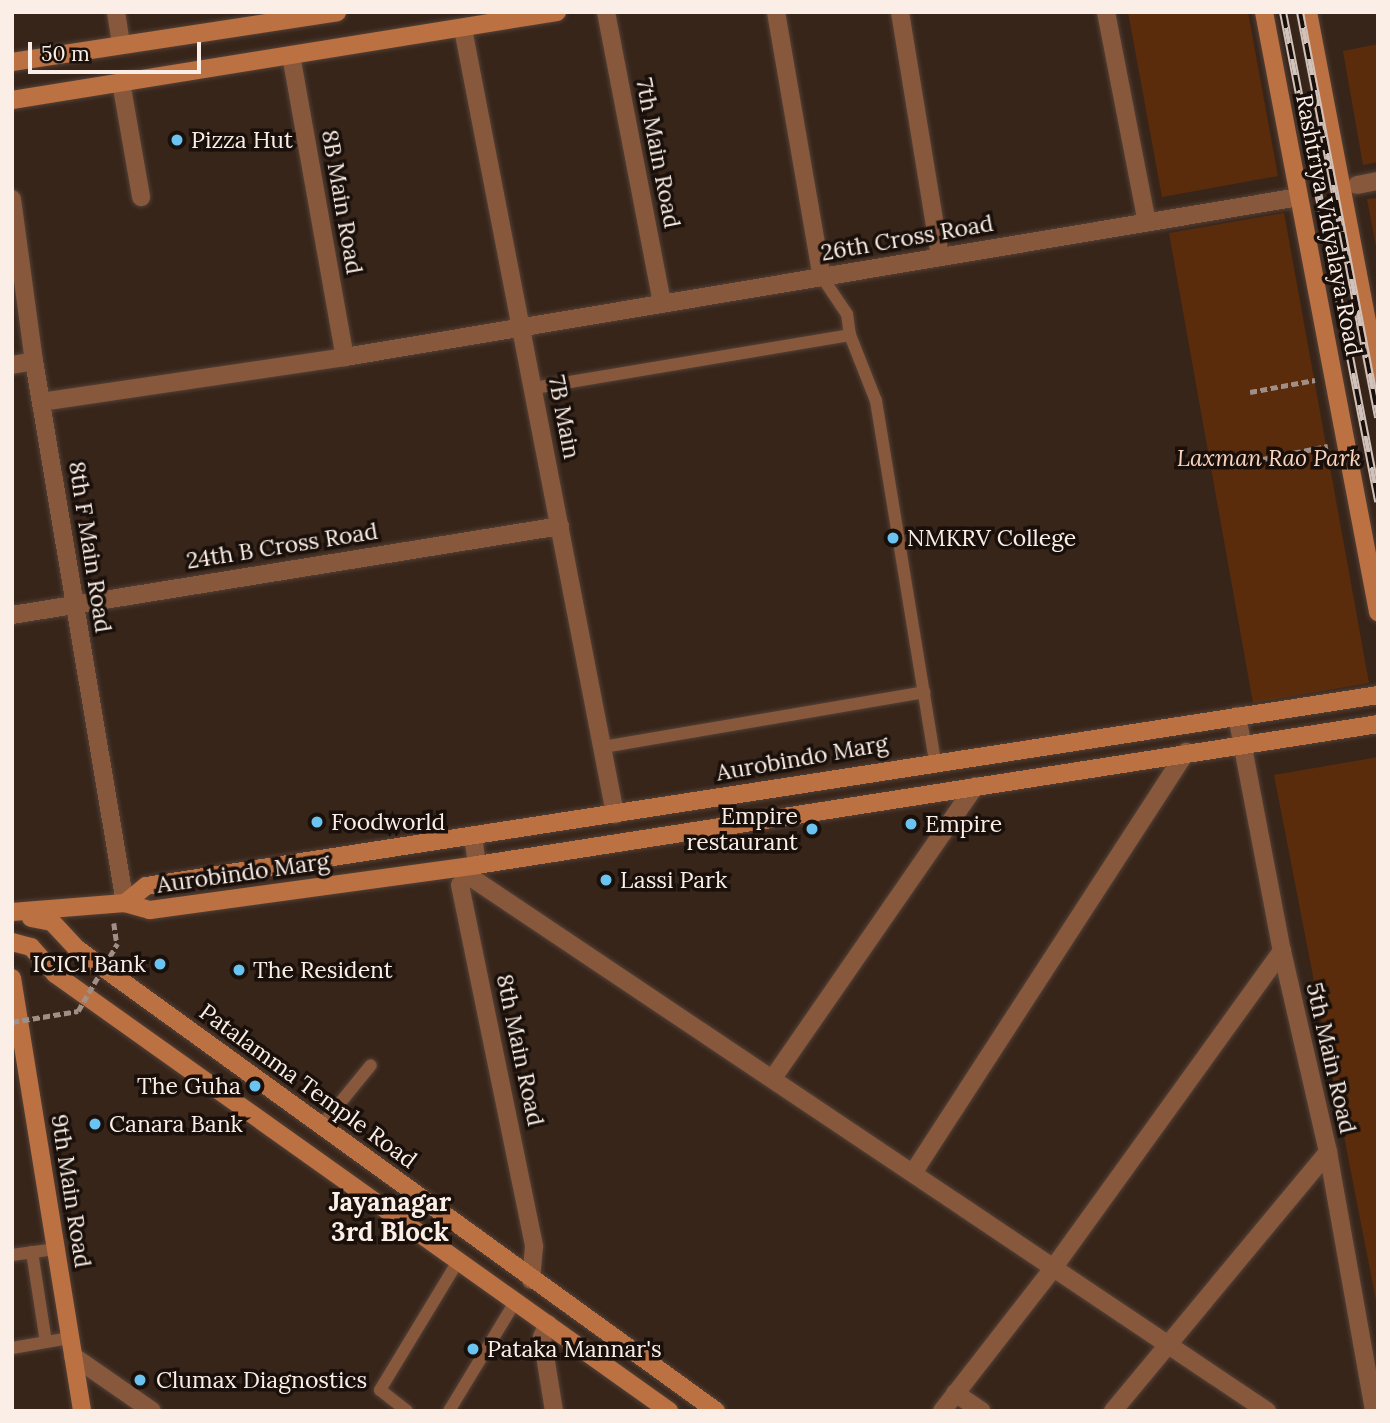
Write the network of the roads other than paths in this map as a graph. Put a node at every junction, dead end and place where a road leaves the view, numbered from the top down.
1 (116, 12) edge
2 (337, 12) edge
3 (557, 12) edge
4 (606, 12) edge
5 (776, 12) edge
6 (900, 12) edge
7 (1107, 12) edge
8 (1264, 12) edge
9 (1308, 12) edge
10 (287, 16) edge
11 (463, 29) junction
12 (121, 45) junction
13 (291, 55) junction
14 (12, 62) edge
15 (121, 82) junction
16 (12, 100) edge
17 (1378, 181) edge
18 (1357, 185) dead end
19 (141, 197) dead end
20 (1300, 197) junction
21 (12, 199) edge
22 (1147, 222) junction
23 (940, 257) junction
24 (822, 277) junction
25 (662, 304) junction
26 (522, 327) junction
27 (850, 335) junction
28 (345, 357) junction
29 (34, 361) junction
30 (12, 365) edge
31 (1378, 380) edge
32 (534, 388) junction
33 (41, 402) junction
34 (560, 526) junction
35 (74, 605) junction
36 (1378, 612) edge
37 (12, 615) edge
38 (924, 692) junction
39 (1378, 695) edge
40 (1237, 716) junction
41 (1378, 724) edge
42 (1242, 746) junction
43 (603, 747) junction
44 (1186, 752) junction
45 (935, 760) junction
46 (975, 786) junction
47 (615, 814) junction
48 (473, 836) junction
49 (473, 870) junction
50 (118, 908) junction
51 (12, 913) edge
52 (12, 942) edge
53 (1282, 951) junction
54 (13, 988) edge
55 (371, 1065) dead end
56 (773, 1078) junction
57 (322, 1125) junction
58 (1328, 1152) junction
59 (914, 1172) junction
60 (55, 1249) junction
61 (32, 1252) junction
62 (12, 1255) edge
63 (458, 1261) junction
64 (1054, 1267) junction
65 (531, 1280) junction
66 (515, 1302) junction
67 (548, 1324) junction
68 (46, 1342) junction
69 (1168, 1344) junction
70 (71, 1347) junction
71 (12, 1348) edge
72 (955, 1393) junction
73 (82, 1411) edge
74 (152, 1411) edge
75 (407, 1411) edge
76 (449, 1411) edge
77 (554, 1411) edge
78 (669, 1411) edge
79 (716, 1411) edge
80 (942, 1411) edge
81 (982, 1411) edge
82 (1112, 1411) edge
83 (1267, 1411) edge
84 (1374, 1411) edge

1 - 12 street
2 - 10 street
3 - 11 street
4 - 25 street, 7th Main Road
5 - 24 street
6 - 23 street
7 - 22 street
8 - 20 street, Rashtriya Vidyalaya Road
9 - 31 street, Rashtriya Vidyalaya Road
10 - 12 street
11 - 13 street
11 - 26 street, 7B Main
12 - 14 street
13 - 15 street
13 - 28 street, 8B Main Road
15 - 16 street
15 - 19 street
17 - 18 street
20 - 22 street, 26th Cross Road
20 - 36 street, Rashtriya Vidyalaya Road
21 - 29 street, 8th F Main Road
22 - 23 street, 26th Cross Road
23 - 24 street, 26th Cross Road
24 - 25 street, 26th Cross Road
24 - 27 lane
25 - 26 street, 26th Cross Road
26 - 28 street, 26th Cross Road
26 - 32 street, 7B Main
27 - 32 lane
27 - 38 lane
28 - 33 street, 26th Cross Road
29 - 30 street
29 - 33 street, 8th F Main Road
32 - 34 street, 7B Main
33 - 35 street, 8th F Main Road
34 - 35 street, 24th B Cross Road
34 - 43 street, 7B Main
35 - 37 street, 24th B Cross Road
35 - 50 street, 8th F Main Road
38 - 43 lane
38 - 45 lane
39 - 40 street, Aurobindo Marg
40 - 42 street, 5th Main Road
40 - 45 street, Aurobindo Marg
41 - 42 street, Aurobindo Marg
42 - 44 street, Aurobindo Marg
42 - 53 street, 5th Main Road
43 - 47 street, 7B Main
44 - 46 street, Aurobindo Marg
44 - 59 street
45 - 47 street, Aurobindo Marg
46 - 49 street, Aurobindo Marg
46 - 56 street
47 - 48 street, Aurobindo Marg
48 - 49 street, 8th Main Road
48 - 50 street, Aurobindo Marg
49 - 50 street, Aurobindo Marg
49 - 56 street
49 - 65 street, 8th Main Road
50 - 51 street
51 - 57 street, Patalamma Temple Road
52 - 63 street
53 - 58 street, 5th Main Road
53 - 64 street
54 - 60 street, 9th Main Road
55 - 57 lane
56 - 59 street
57 - 65 street, Patalamma Temple Road
58 - 69 street
58 - 84 street, 5th Main Road
59 - 64 street
60 - 61 lane
60 - 70 street, 9th Main Road
61 - 62 lane
61 - 68 lane
63 - 66 street
63 - 75 lane
64 - 69 street
64 - 72 street
65 - 79 street, Patalamma Temple Road
66 - 67 street
66 - 76 lane
67 - 77 street
67 - 78 street
68 - 70 lane
68 - 71 lane
69 - 82 street
69 - 83 street
70 - 73 street, 9th Main Road
70 - 74 street
72 - 80 street
72 - 81 street

